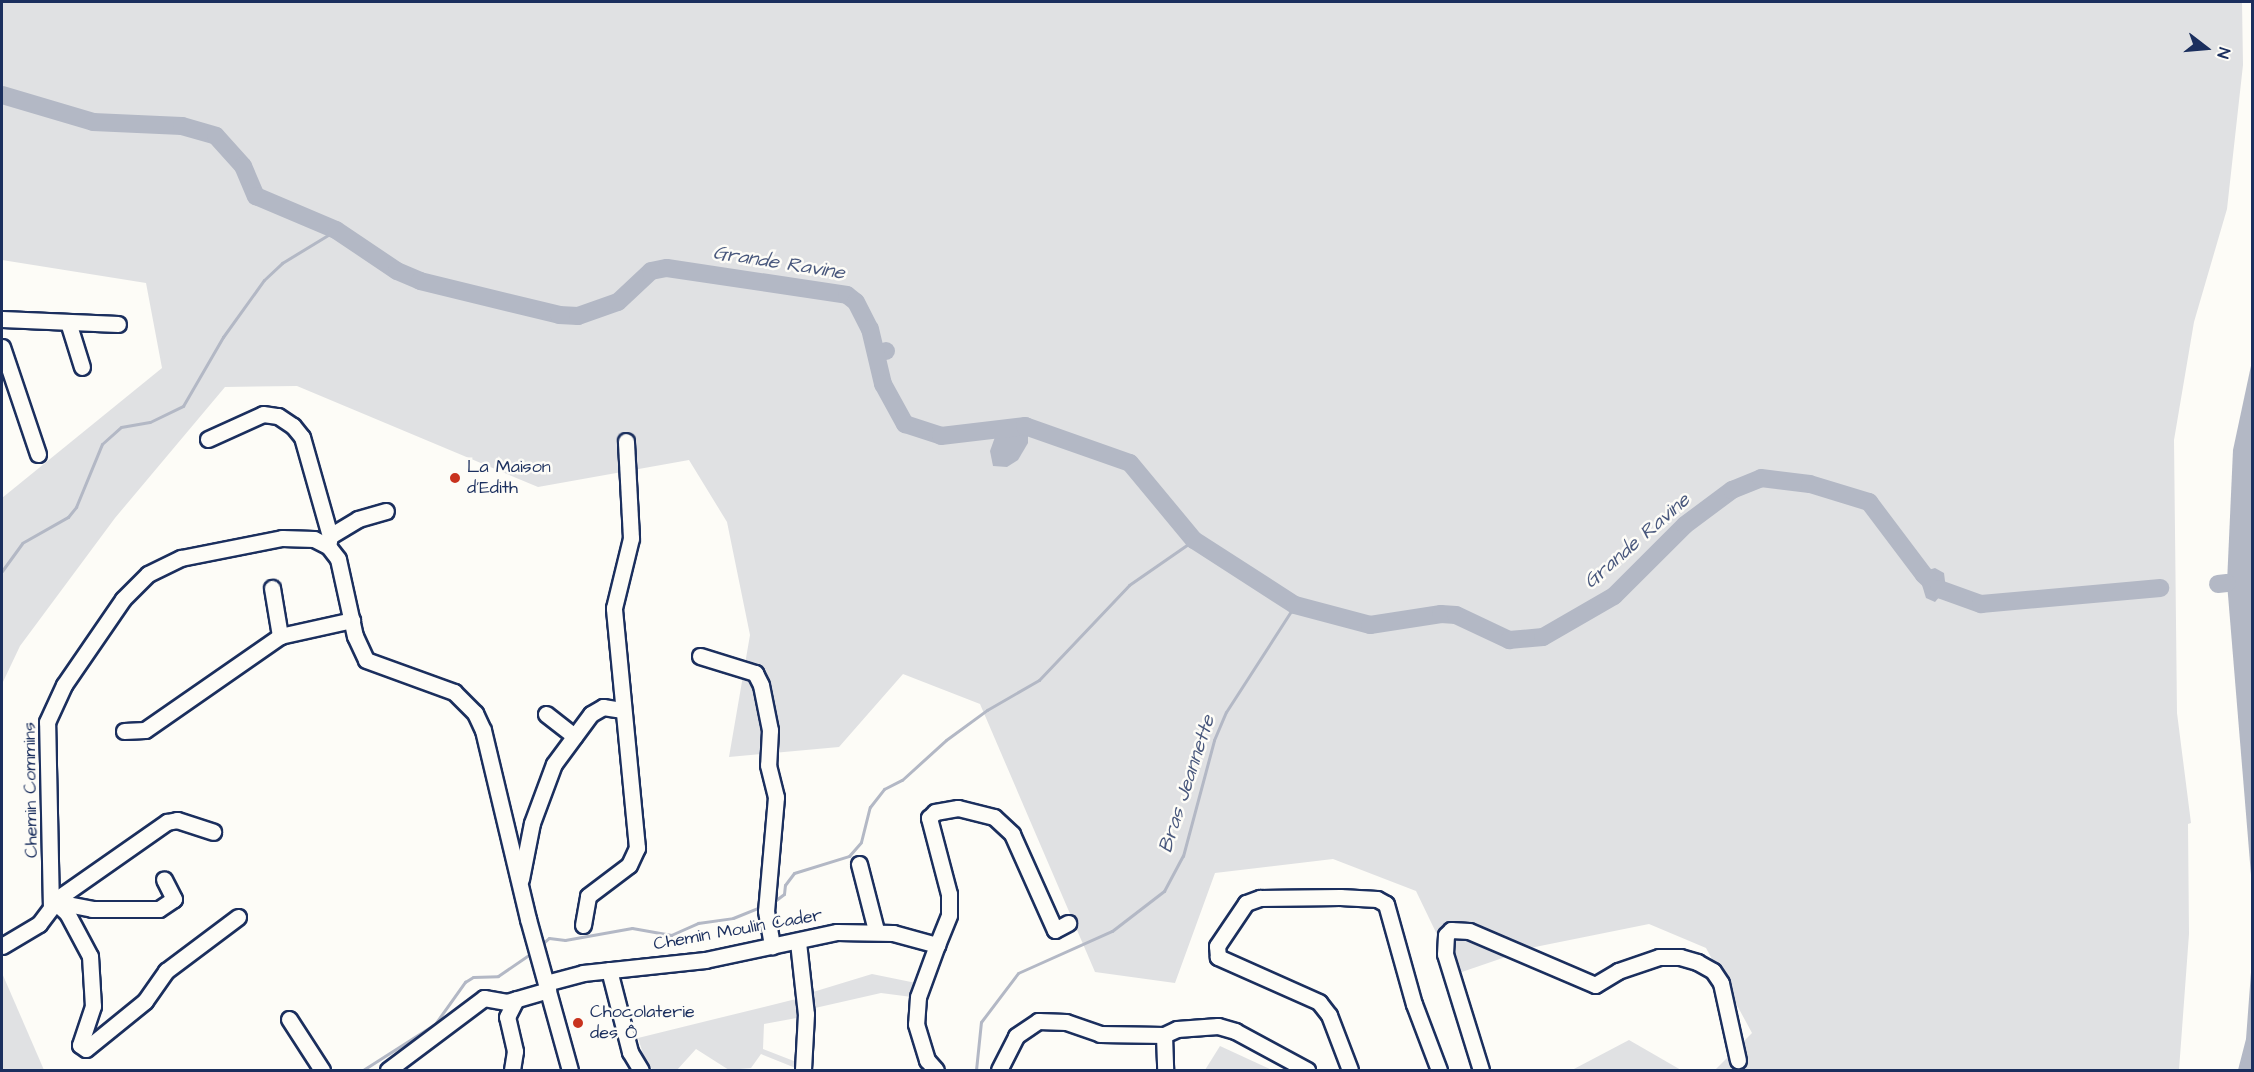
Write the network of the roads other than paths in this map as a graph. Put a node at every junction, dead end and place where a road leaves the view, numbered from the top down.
1 (2, 319) edge
2 (68, 322) junction
3 (118, 324) dead end
4 (2, 347) edge
5 (82, 367) dead end
6 (208, 439) dead end
7 (626, 441) dead end
8 (38, 454) dead end
9 (386, 512) dead end
10 (329, 541) junction
11 (272, 588) dead end
12 (352, 620) junction
13 (280, 636) junction
14 (700, 656) dead end
15 (623, 710) junction
16 (546, 714) dead end
17 (124, 731) dead end
18 (574, 736) junction
19 (213, 832) dead end
20 (859, 864) dead end
21 (164, 879) dead end
22 (520, 883) junction
23 (54, 901) junction
24 (238, 917) dead end
25 (1068, 923) dead end
26 (583, 925) dead end
27 (876, 930) junction
28 (798, 942) junction
29 (937, 945) junction
30 (2, 946) edge
31 (772, 946) junction
32 (609, 970) junction
33 (547, 986) junction
34 (516, 999) junction
35 (289, 1019) dead end
36 (1164, 1035) junction
37 (1738, 1059) dead end
38 (322, 1071) edge
39 (388, 1071) edge
40 (512, 1071) edge
41 (570, 1071) edge
42 (641, 1071) edge
43 (803, 1071) edge
44 (936, 1071) edge
45 (999, 1071) edge
46 (1165, 1071) edge
47 (1307, 1071) edge
48 (1350, 1071) edge
49 (1439, 1071) edge
50 (1481, 1071) edge

1 - 2 street
2 - 3 street
2 - 5 street
4 - 8 street
6 - 10 street
7 - 15 street
9 - 10 street
10 - 12 street
10 - 23 street, Chemin Commins
11 - 13 street
12 - 13 street
12 - 22 street
13 - 17 street
14 - 31 street
15 - 18 street
15 - 26 street
16 - 18 street
18 - 22 street
19 - 23 street
20 - 27 street
21 - 23 street
22 - 33 street
23 - 24 street
23 - 30 street
25 - 29 street
27 - 28 street, Chemin Moulin Cader
27 - 29 street, Chemin Moulin Cader
28 - 31 street, Chemin Moulin Cader
28 - 43 street
29 - 44 street
31 - 32 street, Chemin Moulin Cader
32 - 33 street, Chemin Moulin Cader
32 - 42 street
33 - 34 street, Chemin Moulin Cader
33 - 41 street
34 - 39 street, Chemin Moulin Cader
34 - 40 street
35 - 38 street
36 - 45 street
36 - 46 street
36 - 47 street
37 - 50 street
48 - 49 street

